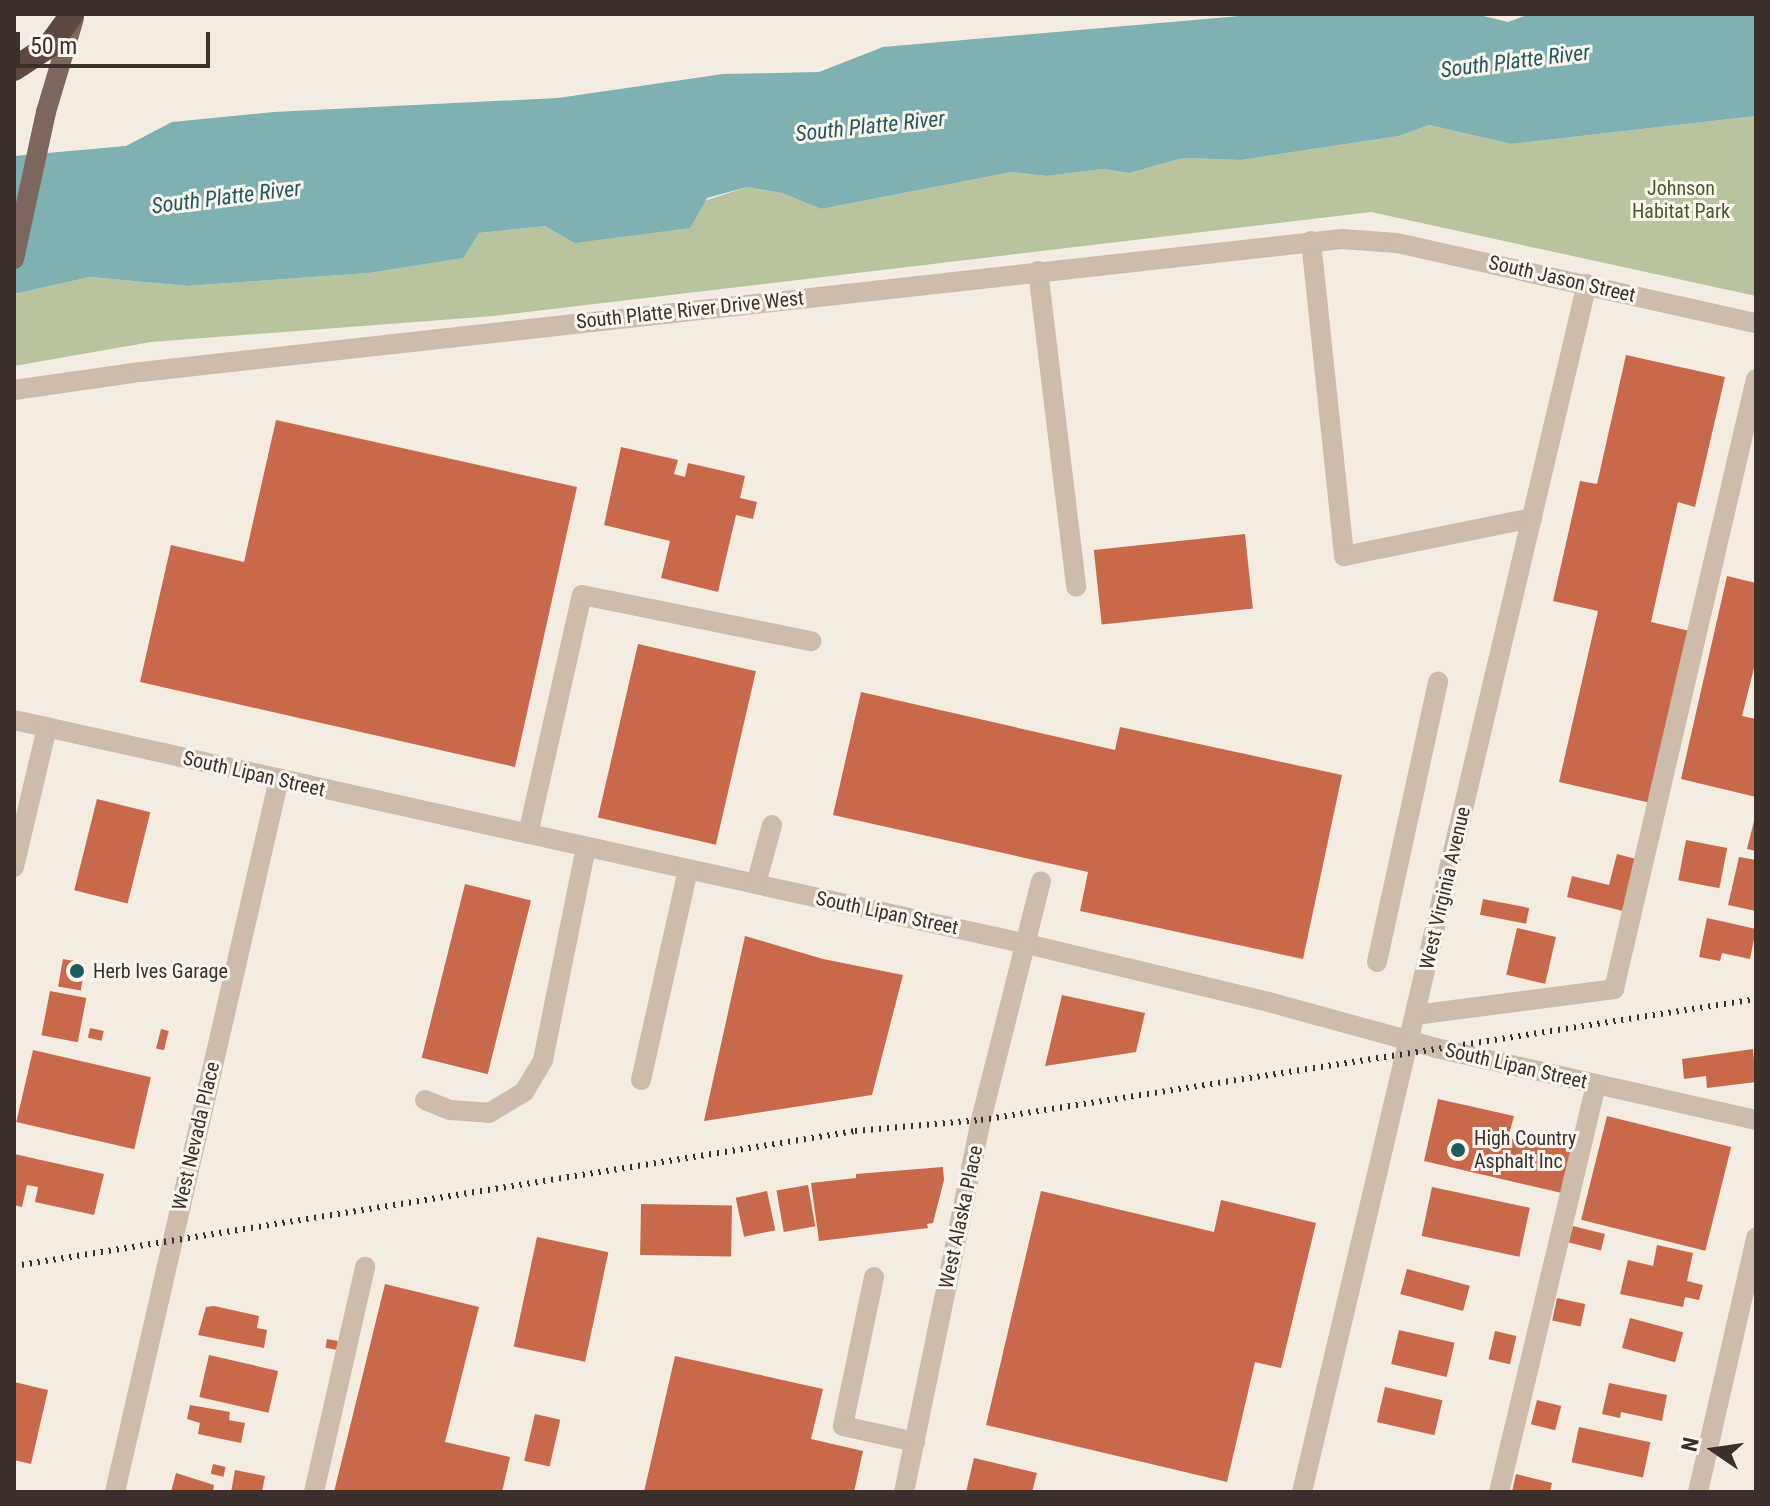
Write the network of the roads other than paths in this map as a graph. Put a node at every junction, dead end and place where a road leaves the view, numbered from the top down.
1 (74, 14) edge
2 (14, 69) edge
3 (1368, 239) joint
4 (1311, 241) junction
5 (14, 259) edge
6 (1038, 271) junction
7 (1587, 284) junction
8 (1756, 323) edge
9 (1756, 379) edge
10 (14, 390) edge
11 (1532, 518) junction
12 (1076, 587) dead end
13 (811, 641) dead end
14 (1438, 682) dead end
15 (14, 720) edge
16 (47, 727) junction
17 (279, 779) junction
18 (772, 825) dead end
19 (528, 834) junction
20 (586, 847) junction
21 (14, 867) edge
22 (688, 869) junction
23 (1041, 881) dead end
24 (756, 884) junction
25 (1027, 944) junction
26 (1377, 962) dead end
27 (1415, 1015) junction
28 (1409, 1041) junction
29 (641, 1080) dead end
30 (1596, 1084) junction
31 (425, 1100) dead end
32 (1756, 1120) edge
33 (1756, 1238) edge
34 (365, 1267) dead end
35 (874, 1277) dead end
36 (915, 1442) junction
37 (115, 1492) edge
38 (314, 1492) edge
39 (904, 1492) edge
40 (1302, 1492) edge
41 (1499, 1492) edge
42 (1698, 1492) edge

1 - 2 highway
1 - 5 main road
3 - 4 street, South Platte River Drive West
3 - 7 street, South Jason Street
4 - 6 street, South Platte River Drive West
4 - 11 street
6 - 10 street, South Platte River Drive West
6 - 12 street
7 - 8 street, South Jason Street
7 - 11 street, West Virginia Avenue
9 - 27 street
11 - 27 street, West Virginia Avenue
13 - 19 street
14 - 26 street
15 - 16 street, South Lipan Street
16 - 17 street, South Lipan Street
16 - 21 street
17 - 19 street, South Lipan Street
17 - 37 street, West Nevada Place
18 - 24 street
19 - 20 street, South Lipan Street
20 - 22 street, South Lipan Street
20 - 31 street
22 - 24 street, South Lipan Street
22 - 29 street
23 - 25 street, West Alaska Place
24 - 25 street, South Lipan Street
25 - 28 street, South Lipan Street
25 - 36 street, West Alaska Place
27 - 28 street, West Virginia Avenue
28 - 30 street, South Lipan Street
28 - 40 street, West Virginia Avenue
30 - 32 street, South Lipan Street
30 - 41 street
33 - 42 street
34 - 38 street
35 - 36 street
36 - 39 street, West Alaska Place

